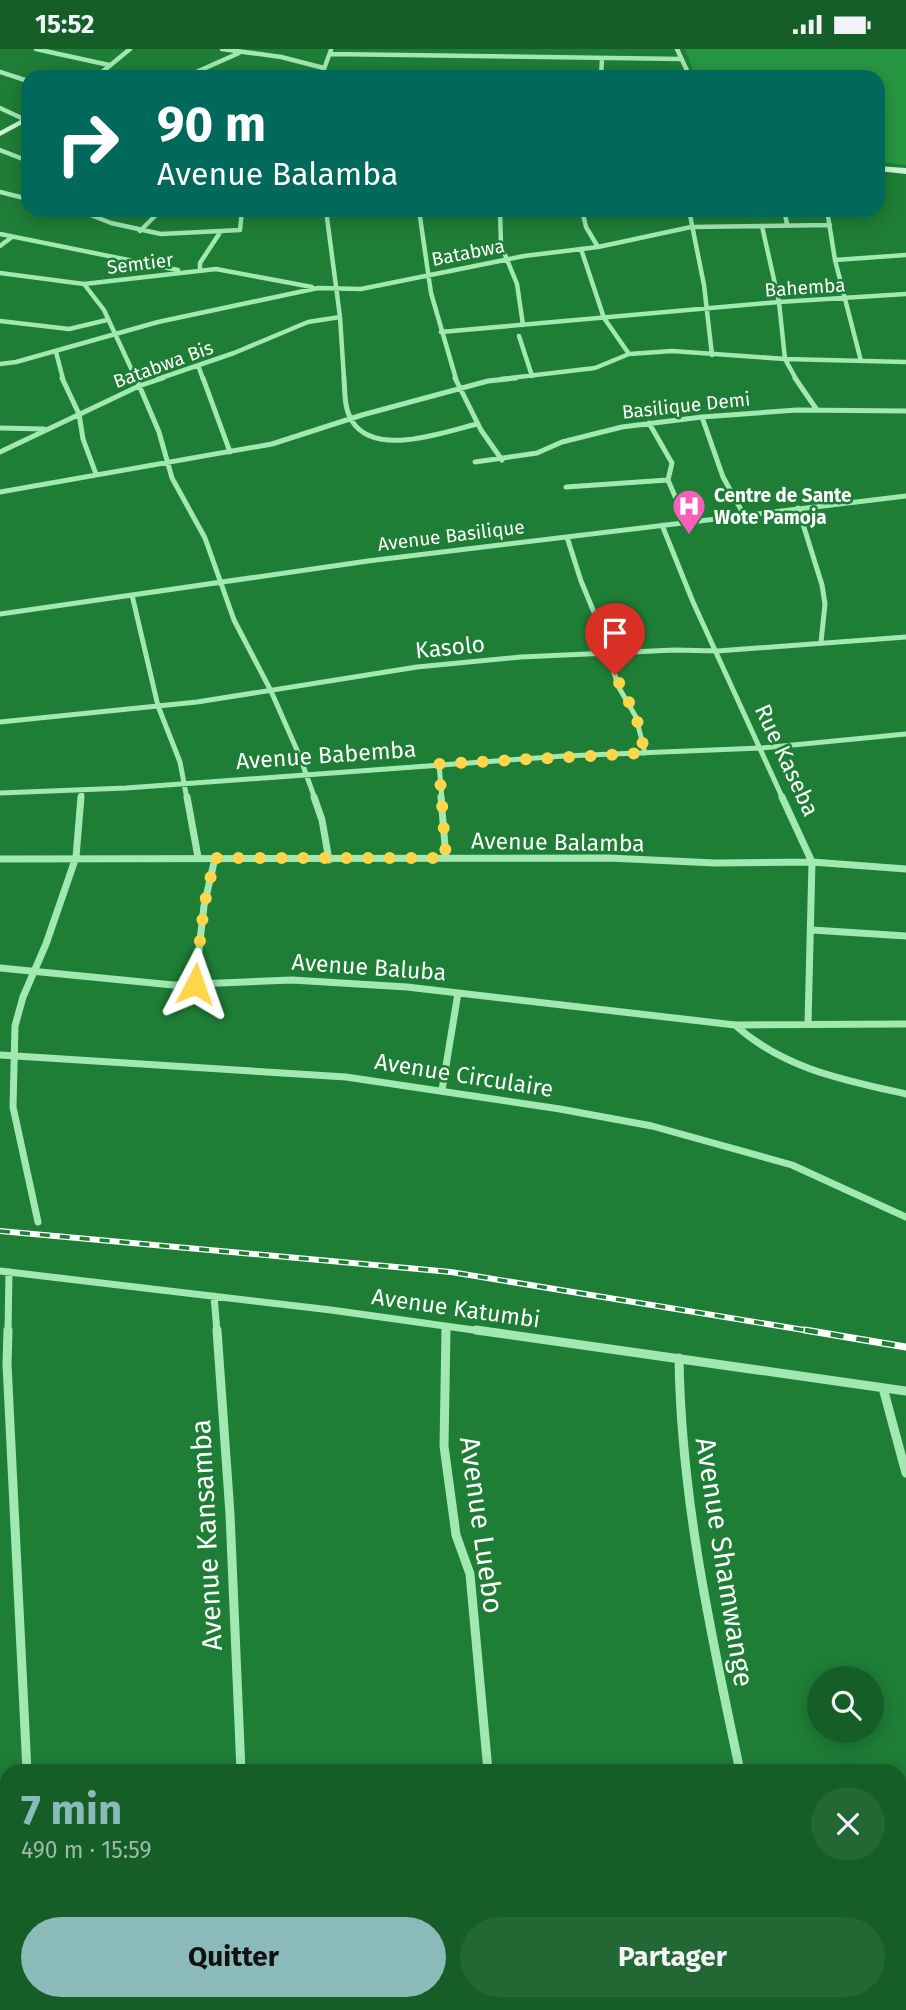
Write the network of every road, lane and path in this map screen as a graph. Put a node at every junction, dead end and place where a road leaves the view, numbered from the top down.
1 (36, 49) edge
2 (130, 49) edge
3 (225, 49) edge
4 (250, 49) edge
5 (598, 49) edge
6 (677, 49) edge
7 (331, 51) edge
8 (241, 53) junction
9 (600, 59) junction
10 (681, 59) junction
11 (216, 63) junction
12 (109, 65) junction
13 (324, 68) joint
14 (104, 70) edge
15 (200, 70) edge
16 (601, 70) edge
17 (686, 70) edge
18 (0, 72) edge
19 (21, 79) edge
20 (0, 108) edge
21 (21, 117) edge
22 (21, 122) edge
23 (1, 132) edge
24 (0, 150) edge
25 (21, 158) edge
26 (885, 169) edge
27 (906, 171) edge
28 (0, 192) edge
29 (21, 197) edge
30 (96, 217) edge
31 (154, 217) edge
32 (241, 217) edge
33 (327, 217) edge
34 (420, 217) edge
35 (500, 217) edge
36 (584, 217) edge
37 (690, 217) edge
38 (786, 217) edge
39 (828, 217) edge
40 (787, 224) junction
41 (830, 225) junction
42 (762, 226) junction
43 (691, 227) junction
44 (140, 231) junction
45 (221, 232) junction
46 (0, 234) edge
47 (12, 237) junction
48 (0, 246) edge
49 (598, 247) junction
50 (581, 249) junction
51 (906, 255) edge
52 (506, 260) junction
53 (835, 260) junction
54 (200, 269) junction
55 (182, 271) junction
56 (0, 273) edge
57 (426, 275) junction
58 (84, 284) junction
59 (337, 287) junction
60 (318, 288) junction
61 (906, 294) edge
62 (845, 298) junction
63 (779, 302) junction
64 (706, 310) junction
65 (340, 317) junction
66 (604, 318) junction
67 (0, 321) edge
68 (109, 323) junction
69 (523, 325) junction
70 (441, 331) junction
71 (116, 333) junction
72 (519, 336) dead end
73 (56, 352) junction
74 (629, 354) junction
75 (712, 355) junction
76 (785, 359) junction
77 (861, 361) junction
78 (906, 362) edge
79 (0, 364) edge
80 (198, 365) junction
81 (532, 376) junction
82 (139, 386) junction
83 (461, 389) junction
84 (817, 410) junction
85 (906, 411) edge
86 (79, 414) junction
87 (702, 417) junction
88 (351, 419) junction
89 (649, 423) junction
90 (477, 424) junction
91 (0, 428) edge
92 (48, 429) junction
93 (0, 452) edge
94 (230, 452) junction
95 (502, 460) junction
96 (167, 461) junction
97 (475, 462) dead end
98 (96, 474) junction
99 (668, 480) junction
100 (566, 487) dead end
101 (0, 492) edge
102 (906, 496) edge
103 (798, 508) junction
104 (744, 515) junction
105 (686, 522) junction
106 (662, 526) junction
107 (567, 537) junction
108 (222, 583) junction
109 (132, 595) junction
110 (0, 614) edge
111 (906, 637) edge
112 (821, 642) junction
113 (717, 650) junction
114 (609, 652) junction
115 (271, 691) junction
116 (158, 706) junction
117 (0, 722) edge
118 (906, 734) edge
119 (761, 748) junction
120 (645, 753) junction
121 (439, 764) junction
122 (307, 775) junction
123 (185, 782) junction
124 (82, 790) junction
125 (0, 793) edge
126 (76, 857) junction
127 (198, 857) junction
128 (215, 858) junction
129 (446, 858) junction
130 (0, 859) edge
131 (329, 860) junction
132 (812, 862) junction
133 (906, 869) edge
134 (812, 930) junction
135 (906, 936) edge
136 (0, 968) edge
137 (35, 970) junction
138 (195, 984) junction
139 (458, 993) junction
140 (735, 1024) junction
141 (808, 1024) junction
142 (906, 1024) edge
143 (0, 1055) edge
144 (13, 1055) junction
145 (442, 1090) junction
146 (906, 1094) edge
147 (906, 1217) edge
148 (38, 1221) dead end
149 (4, 1272) edge
150 (214, 1296) junction
151 (446, 1327) junction
152 (679, 1358) junction
153 (883, 1388) junction
154 (906, 1391) edge
155 (906, 1473) edge
156 (27, 1764) edge
157 (241, 1764) edge
158 (487, 1764) edge
159 (739, 1764) edge

1 - 12 street
2 - 12 street
3 - 8 street
3 - 11 street
4 - 8 street
5 - 9 street
6 - 10 street
7 - 9 street
7 - 13 street
8 - 11 street
8 - 13 street
9 - 10 street
9 - 16 street
10 - 17 street
11 - 15 street
12 - 14 street
18 - 19 street
20 - 21 street
22 - 23 main road
24 - 25 street
26 - 27 main road
28 - 29 street
30 - 44 street
31 - 44 street
32 - 45 street
33 - 59 street
34 - 57 street
35 - 52 street
36 - 49 street
37 - 43 street
38 - 40 street
39 - 41 street
40 - 41 street, Batabwa
40 - 42 street, Batabwa
41 - 53 street
42 - 43 street, Batabwa
42 - 63 street
43 - 49 street, Batabwa
43 - 64 street
44 - 45 street
45 - 54 street, Semtier
46 - 47 street
47 - 48 street
47 - 55 street
49 - 50 street, Batabwa
50 - 52 street, Batabwa
50 - 66 street
51 - 53 street
52 - 57 street, Batabwa
52 - 69 street
53 - 62 street
54 - 55 street, Semtier
54 - 60 street, Semtier
55 - 58 street, Semtier
56 - 58 street, Semtier
57 - 59 street, Batabwa
57 - 70 street
58 - 68 street
59 - 60 street, Batabwa
59 - 65 street
60 - 71 street, Batabwa
61 - 62 street, Bahemba
62 - 63 street, Bahemba
62 - 77 street
63 - 64 street, Bahemba
63 - 76 street
64 - 66 street, Bahemba
64 - 75 street
65 - 80 street, Batabwa Bis
65 - 88 street
66 - 69 street, Bahemba
66 - 74 street
67 - 68 street
68 - 71 street
69 - 70 street, Bahemba
70 - 83 street
71 - 73 street, Batabwa
71 - 82 street
72 - 81 street
73 - 79 street, Batabwa
73 - 86 street
74 - 75 street
74 - 81 street
75 - 76 street
76 - 77 street
76 - 84 street
77 - 78 street
80 - 82 street, Batabwa Bis
80 - 94 street
81 - 83 street
82 - 86 street, Batabwa Bis
82 - 96 street
83 - 88 street
83 - 90 street
84 - 85 street, Basilique Demi
84 - 87 street, Basilique Demi
86 - 92 street, Batabwa Bis
86 - 98 street
87 - 89 street, Basilique Demi
87 - 104 street
88 - 90 street
88 - 94 street
89 - 95 street, Basilique Demi
89 - 99 street
90 - 95 street
91 - 92 street
92 - 93 street, Batabwa Bis
94 - 96 street
95 - 97 street, Basilique Demi
96 - 98 street
96 - 108 street
98 - 101 street
99 - 100 street
99 - 105 street
102 - 103 street, Avenue Basilique
103 - 104 street, Avenue Basilique
103 - 112 street
104 - 105 street, Avenue Basilique
105 - 106 street, Avenue Basilique
106 - 107 street, Avenue Basilique
106 - 113 street, Rue Kaseba
107 - 108 street, Avenue Basilique
107 - 114 street
108 - 109 street, Avenue Basilique
108 - 115 street
109 - 110 street, Avenue Basilique
109 - 116 street
111 - 112 street, Kasolo
112 - 113 street, Kasolo
113 - 114 street, Kasolo
113 - 119 street, Rue Kaseba
114 - 115 street, Kasolo
114 - 120 street
115 - 116 street, Kasolo
115 - 122 street
116 - 117 street, Kasolo
116 - 123 street
118 - 119 street, Avenue Babemba
119 - 120 street, Avenue Babemba
119 - 132 street, Rue Kaseba
120 - 121 street, Avenue Babemba
121 - 122 street, Avenue Babemba
121 - 129 street
122 - 123 street, Avenue Babemba
122 - 131 street
123 - 124 street, Avenue Babemba
123 - 127 street
124 - 125 street, Avenue Babemba
124 - 126 street
126 - 127 street, Avenue Balamba
126 - 130 street, Avenue Balamba
126 - 137 street
127 - 128 street, Avenue Balamba
128 - 131 street, Avenue Balamba
128 - 138 street
129 - 131 street, Avenue Balamba
129 - 132 street, Avenue Balamba
132 - 133 street, Avenue Balamba
132 - 134 street, Rue Kaseba
134 - 135 street
134 - 141 street, Rue Kaseba
136 - 137 street, Avenue Baluba
137 - 138 street, Avenue Baluba
137 - 144 street
138 - 139 street, Avenue Baluba
139 - 140 street, Avenue Baluba
139 - 145 street
140 - 141 street, Avenue Baluba
140 - 146 street
141 - 142 street, Avenue Baluba
143 - 144 street, Avenue Circulaire
144 - 145 street, Avenue Circulaire
144 - 148 street
145 - 147 street, Avenue Circulaire
149 - 150 street, Avenue Katumbi
149 - 156 street
150 - 151 street, Avenue Katumbi
150 - 157 street, Avenue Kansamba
151 - 152 street, Avenue Katumbi
151 - 158 street, Avenue Luebo
152 - 153 street, Avenue Katumbi
152 - 159 street, Avenue Shamwange
153 - 154 street, Avenue Katumbi
153 - 155 street

